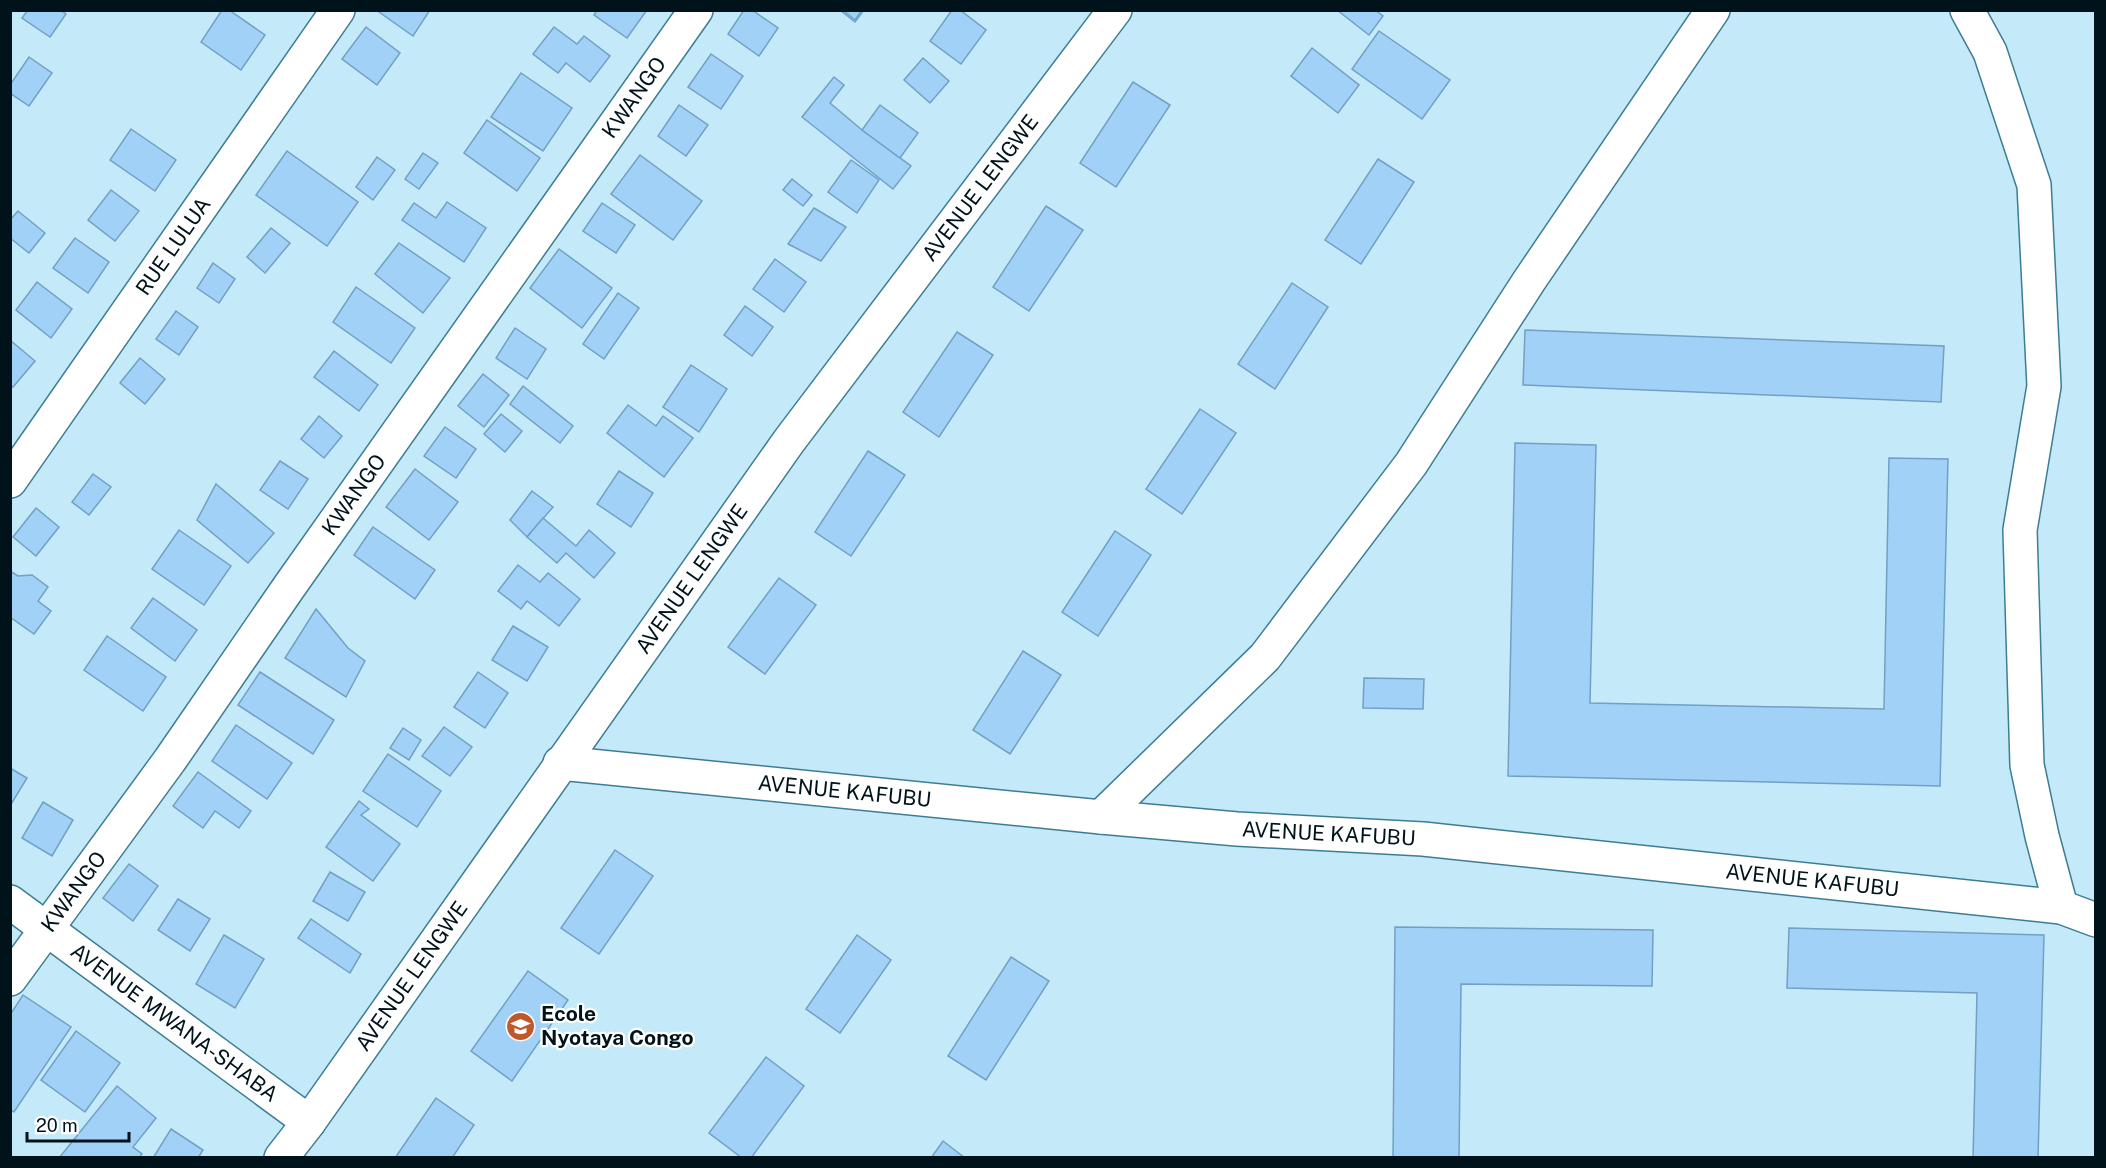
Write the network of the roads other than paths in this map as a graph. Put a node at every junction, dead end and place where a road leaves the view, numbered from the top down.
1 (338, 10) edge
2 (696, 10) edge
3 (1115, 10) edge
4 (1713, 10) edge
5 (1967, 10) edge
6 (10, 481) edge
7 (560, 763) junction
8 (1101, 818) junction
9 (10, 902) edge
10 (2061, 907) junction
11 (2096, 920) edge
12 (47, 927) junction
13 (10, 978) edge
14 (309, 1122) junction
15 (281, 1158) edge

1 - 6 street, RUE LULUA
2 - 12 street, KWANGO
3 - 7 street, AVENUE LENGWE
4 - 8 street
5 - 10 street
7 - 8 street, AVENUE KAFUBU
7 - 14 street, AVENUE LENGWE
8 - 10 street, AVENUE KAFUBU
9 - 12 street, AVENUE MWANA-SHABA
10 - 11 street, AVENUE KAFUBU
12 - 13 street, KWANGO
12 - 14 street, AVENUE MWANA-SHABA
14 - 15 street, AVENUE LENGWE

